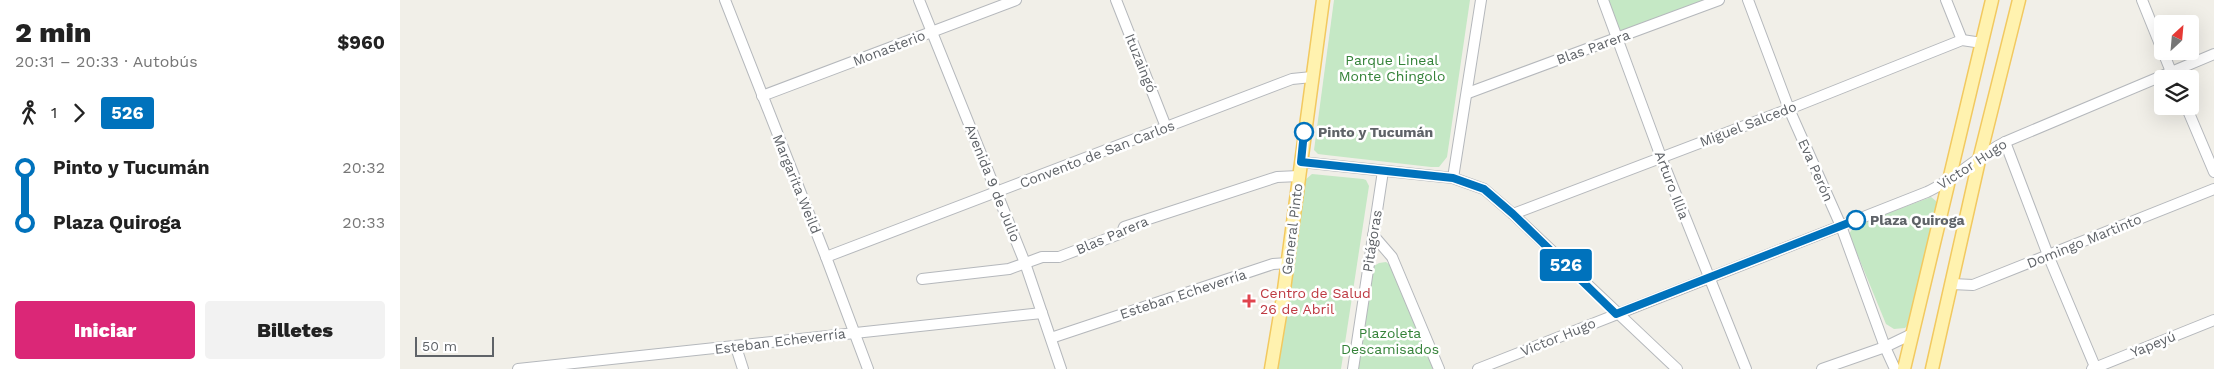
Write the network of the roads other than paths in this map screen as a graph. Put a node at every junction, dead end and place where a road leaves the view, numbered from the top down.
1 (725, 0) edge
2 (919, 0) edge
3 (1016, 0) edge
4 (1116, 0) edge
5 (1323, 0) edge
6 (1481, 0) edge
7 (1602, 0) edge
8 (1718, 0) edge
9 (1748, 0) edge
10 (1946, 0) edge
11 (1992, 0) edge
12 (2019, 0) edge
13 (2142, 0) edge
14 (932, 32) junction
15 (1617, 38) junction
16 (1962, 40) junction
17 (1982, 43) junction
18 (2214, 54) edge
19 (2170, 70) edge
20 (2182, 70) edge
21 (1312, 77) junction
22 (2154, 82) edge
23 (1468, 93) junction
24 (762, 96) junction
25 (1789, 108) junction
26 (2190, 115) edge
27 (1166, 127) junction
28 (2005, 142) junction
29 (1980, 156) junction
30 (1661, 157) junction
31 (1301, 162) junction
32 (1383, 172) junction
33 (2214, 172) edge
34 (1299, 176) junction
35 (1453, 178) junction
36 (1950, 180) junction
37 (2214, 189) edge
38 (997, 193) junction
39 (1513, 214) junction
40 (1841, 226) junction
41 (1373, 235) junction
42 (2048, 255) junction
43 (826, 257) junction
44 (1288, 262) junction
45 (1026, 264) junction
46 (1708, 277) junction
47 (922, 279) dead end
48 (1952, 284) junction
49 (1042, 313) junction
50 (1616, 314) junction
51 (2214, 320) edge
52 (854, 332) junction
53 (1912, 334) junction
54 (1051, 338) junction
55 (736, 347) junction
56 (1885, 347) junction
57 (617, 364) edge
58 (518, 369) edge
59 (743, 369) edge
60 (868, 369) edge
61 (1061, 369) edge
62 (1271, 369) edge
63 (1353, 369) edge
64 (1440, 369) edge
65 (1478, 369) edge
66 (1676, 369) edge
67 (1746, 369) edge
68 (1822, 369) edge
69 (1895, 369) edge
70 (1904, 369) edge
71 (1932, 369) edge
72 (2094, 369) edge

1 - 24 street, Margarita Weild
2 - 14 street, Avenida 9 de Julio
3 - 14 street, Monasterio
4 - 27 street, Ituzaingó
5 - 21 main road, General Pinto
6 - 23 street
7 - 15 street, Arturo Illia
8 - 15 street, Blas Parera
9 - 25 street, Eva Perón
10 - 16 street
11 - 17 main road
12 - 29 main road
13 - 19 street
14 - 24 street, Monasterio
14 - 38 street, Avenida 9 de Julio
15 - 23 street, Blas Parera
15 - 30 street, Arturo Illia
16 - 17 street, Miguel Salcedo
16 - 25 street, Miguel Salcedo
17 - 36 main road
18 - 20 street, Victor Hugo
21 - 27 street, Convento de San Carlos
21 - 31 main road, General Pinto
22 - 28 street, Victor Hugo
23 - 35 street
24 - 43 street, Margarita Weild
25 - 30 street, Miguel Salcedo
25 - 40 street, Eva Perón
26 - 33 street
27 - 38 street, Convento de San Carlos
28 - 29 street, Victor Hugo
28 - 42 street
29 - 36 street, Victor Hugo
29 - 48 main road
30 - 39 street, Miguel Salcedo
30 - 46 street, Arturo Illia
31 - 32 street
31 - 34 main road, General Pinto
32 - 35 street
32 - 41 street, Pitágoras
34 - 44 main road, General Pinto
34 - 45 street, Blas Parera
35 - 39 street
36 - 40 street, Victor Hugo
36 - 53 main road
37 - 42 street, Domingo Martinto
38 - 43 street, Convento de San Carlos
38 - 45 street, Avenida 9 de Julio
39 - 50 street
40 - 46 street, Victor Hugo
40 - 56 street, Eva Perón
41 - 63 street, Pitágoras
41 - 64 street
42 - 48 street, Domingo Martinto
42 - 72 street
43 - 52 street, Margarita Weild
44 - 54 street, Esteban Echeverría
44 - 62 main road, General Pinto
45 - 47 street, Blas Parera
45 - 49 street, Avenida 9 de Julio
46 - 50 street, Victor Hugo
46 - 67 street, Arturo Illia
48 - 71 main road
49 - 52 street, Esteban Echeverría
49 - 54 street, Avenida 9 de Julio
50 - 65 street, Victor Hugo
50 - 66 street
51 - 72 street, Yapeyú
52 - 55 street, Esteban Echeverría
52 - 60 street, Margarita Weild
53 - 56 street
53 - 70 main road
54 - 61 street, Avenida 9 de Julio
55 - 57 street, Esteban Echeverría
55 - 59 street
56 - 68 street
56 - 69 street, Eva Perón
57 - 58 street, Esteban Echeverría

